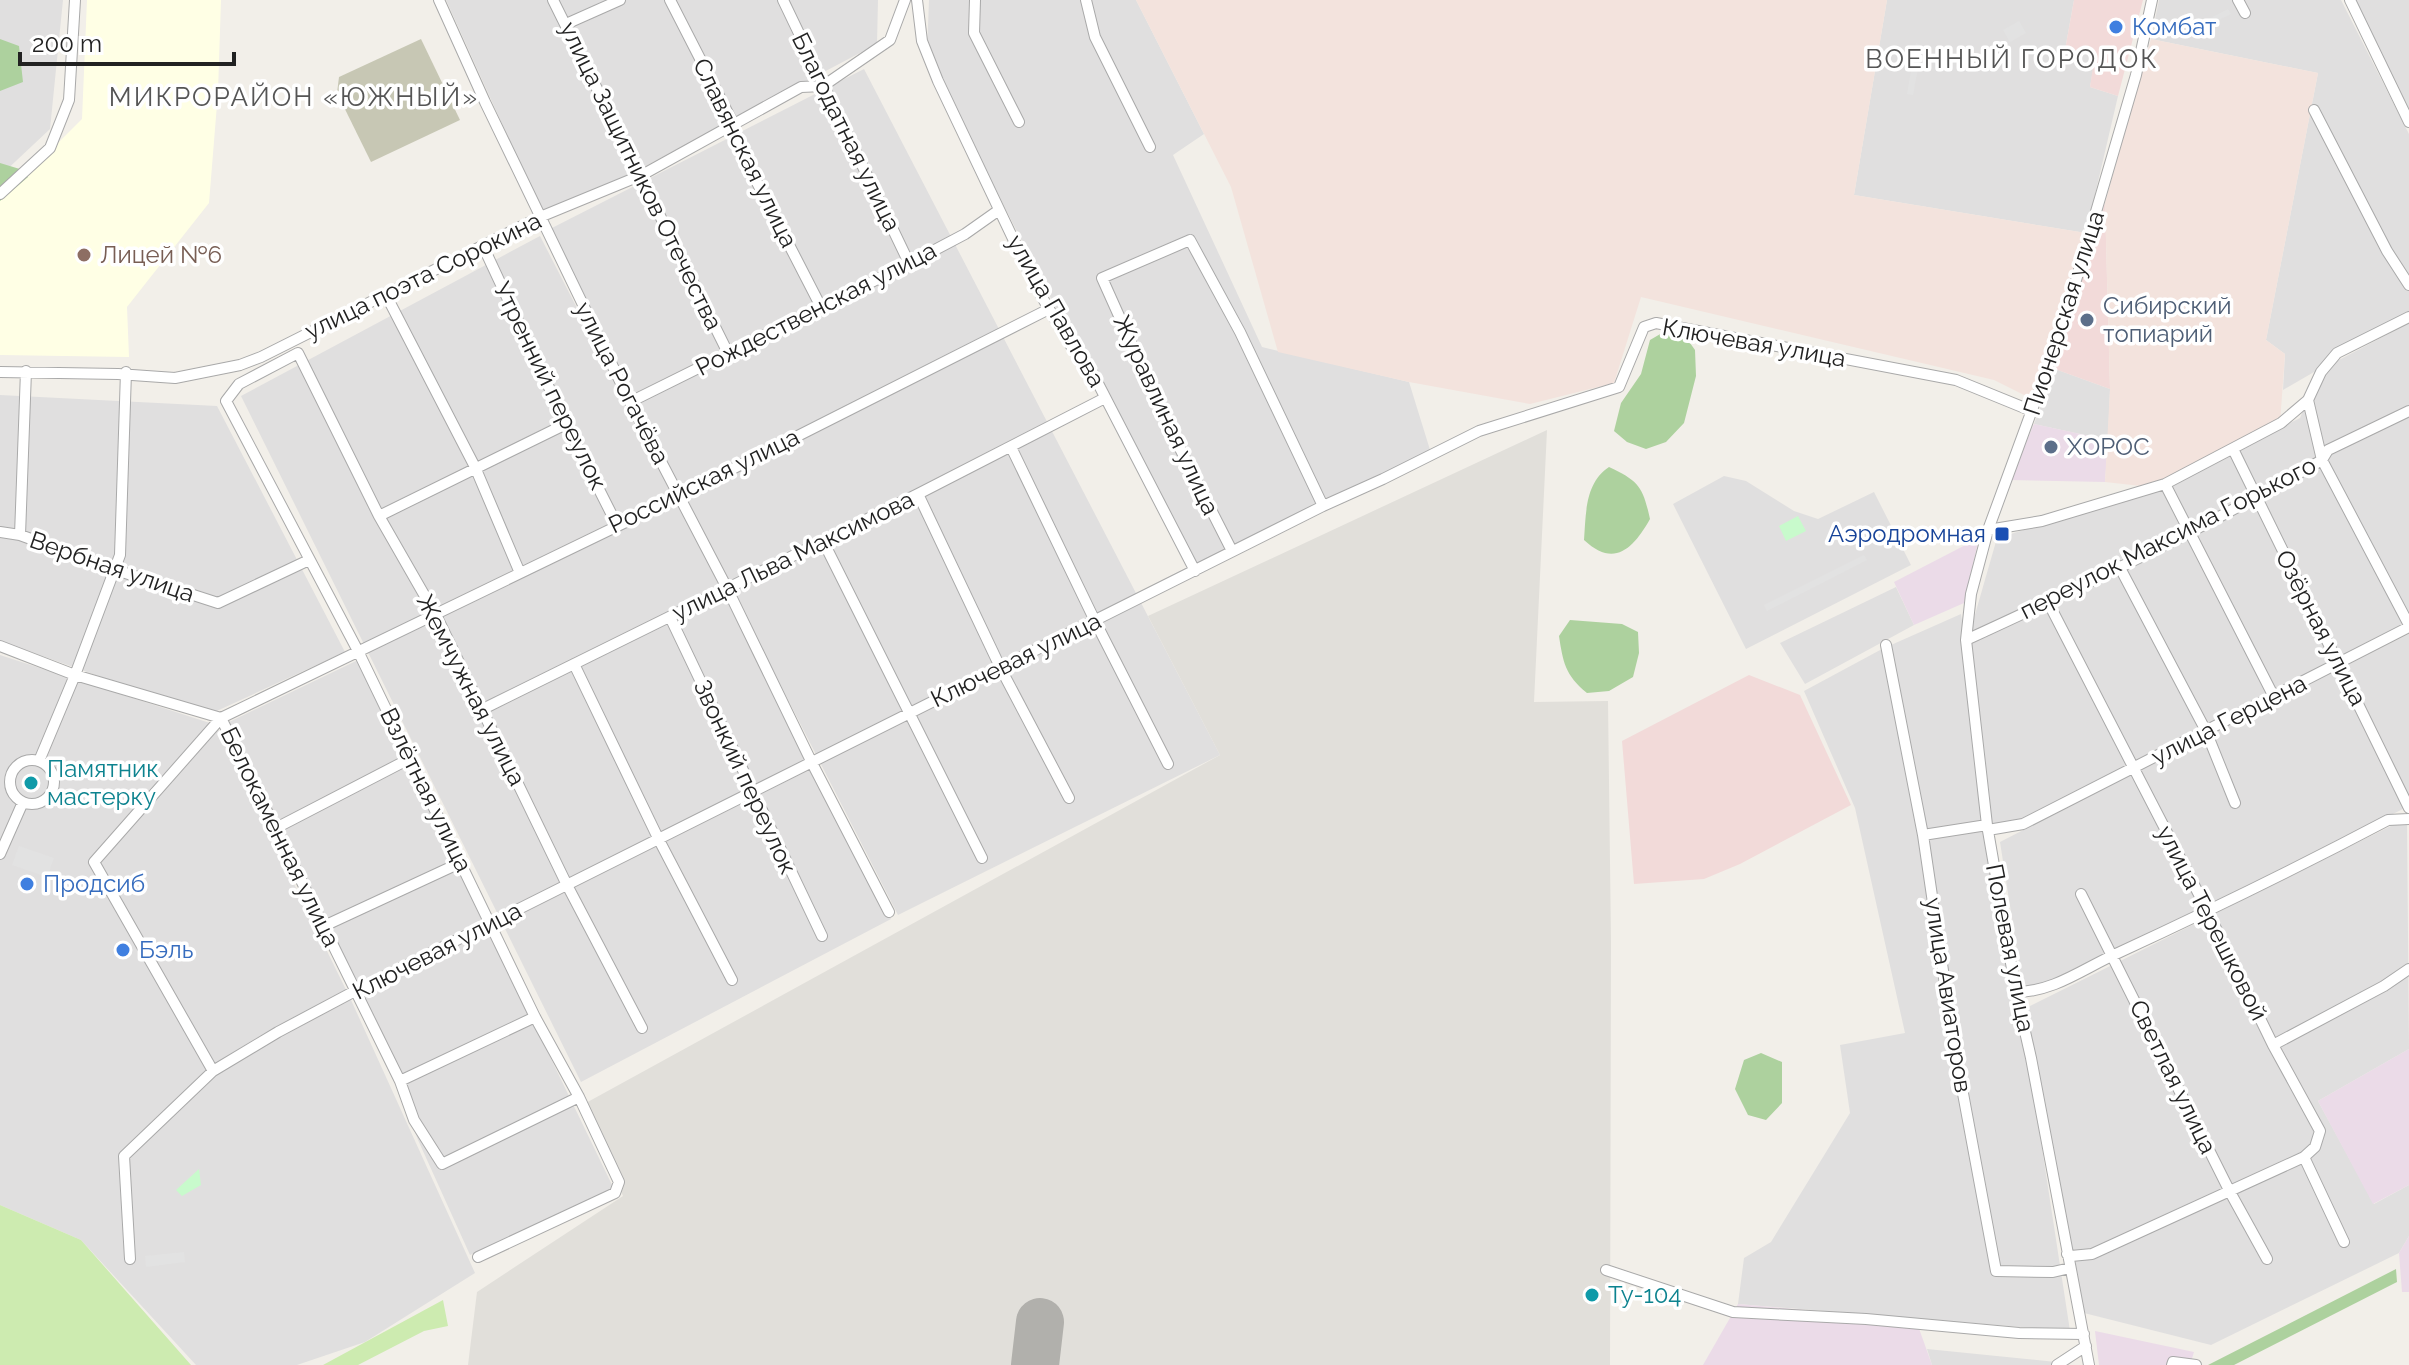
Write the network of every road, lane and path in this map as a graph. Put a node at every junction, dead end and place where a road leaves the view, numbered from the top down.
1 (75, 0) edge
2 (439, 0) edge
3 (553, 0) edge
4 (620, 0) edge
5 (670, 0) edge
6 (783, 0) edge
7 (905, 0) edge
8 (917, 0) edge
9 (975, 0) edge
10 (1086, 0) edge
11 (2152, 0) edge
12 (2238, 0) edge
13 (2352, 1) edge
14 (2245, 13) dead end
15 (566, 24) junction
16 (823, 86) junction
17 (2314, 110) dead end
18 (1019, 122) dead end
19 (2409, 122) edge
20 (734, 125) junction
21 (1150, 147) dead end
22 (642, 175) junction
23 (0, 194) edge
24 (999, 210) junction
25 (540, 217) junction
26 (483, 246) junction
27 (909, 263) junction
28 (2409, 285) edge
29 (386, 295) junction
30 (821, 307) junction
31 (1049, 309) junction
32 (2409, 317) edge
33 (298, 353) joint
34 (728, 353) junction
35 (26, 371) junction
36 (0, 372) edge
37 (118, 374) junction
38 (1105, 398) junction
39 (2308, 400) junction
40 (630, 402) junction
41 (2032, 411) junction
42 (2409, 411) edge
43 (566, 424) junction
44 (1011, 447) junction
45 (2233, 449) junction
46 (2322, 460) junction
47 (475, 467) junction
48 (2165, 484) junction
49 (918, 494) junction
50 (678, 495) junction
51 (2255, 499) junction
52 (1323, 506) junction
53 (379, 516) junction
54 (617, 525) junction
55 (1988, 530) junction
56 (2189, 531) junction
57 (0, 532) edge
58 (20, 535) junction
59 (823, 541) junction
60 (1232, 551) junction
61 (309, 560) junction
62 (2119, 566) junction
63 (113, 569) junction
64 (1195, 571) junction
65 (520, 573) junction
66 (727, 588) junction
67 (2048, 602) junction
68 (434, 614) junction
69 (670, 617) junction
70 (1095, 621) junction
71 (2409, 626) edge
72 (1966, 640) junction
73 (1886, 645) dead end
74 (0, 646) edge
75 (358, 651) junction
76 (574, 664) junction
77 (2339, 664) junction
78 (1001, 669) junction
79 (75, 675) junction
80 (2274, 697) junction
81 (483, 709) junction
82 (908, 713) junction
83 (221, 718) junction
84 (2206, 731) junction
85 (411, 758) junction
86 (39, 761) junction
87 (812, 763) junction
88 (1168, 764) dead end
89 (2133, 768) junction
90 (752, 793) junction
91 (1069, 798) dead end
92 (23, 802) junction
93 (2235, 803) dead end
94 (2409, 808) edge
95 (2409, 819) edge
96 (276, 828) junction
97 (1988, 828) junction
98 (1923, 835) junction
99 (659, 840) junction
100 (0, 854) edge
101 (982, 858) dead end
102 (462, 862) junction
103 (567, 885) junction
104 (2081, 894) dead end
105 (889, 912) dead end
106 (2208, 912) junction
107 (490, 924) junction
108 (324, 926) junction
109 (822, 936) dead end
110 (2113, 955) junction
111 (2409, 969) edge
112 (732, 980) dead end
113 (355, 991) junction
114 (2016, 992) junction
115 (535, 1017) junction
116 (642, 1028) dead end
117 (2273, 1045) junction
118 (213, 1071) junction
119 (400, 1081) junction
120 (579, 1097) junction
121 (2304, 1157) junction
122 (2230, 1192) junction
123 (2344, 1242) dead end
124 (2067, 1254) junction
125 (478, 1257) dead end
126 (130, 1259) dead end
127 (2267, 1259) dead end
128 (2070, 1268) junction
129 (1606, 1270) dead end
130 (2084, 1334) junction
131 (2086, 1346) junction
132 (2057, 1365) edge
133 (2089, 1365) edge
134 (2172, 1365) edge
135 (2196, 1365) edge

1 - 23 street
2 - 25 street, улица Рогачёва
3 - 15 street, улица Защитников Отечества
4 - 15 street
5 - 20 street, Славянская улица
6 - 16 street, Благодатная улица
7 - 16 street, улица поэта Сорокина
8 - 24 street, улица Павлова
9 - 18 street
10 - 21 street
11 - 41 street, Пионерская улица
12 - 14 street
13 - 19 street
15 - 22 street, улица Защитников Отечества
16 - 20 street, улица поэта Сорокина
16 - 27 street, Благодатная улица
17 - 28 street
20 - 22 street, улица поэта Сорокина
20 - 30 street, Славянская улица
22 - 25 street, улица поэта Сорокина
22 - 34 street, улица Защитников Отечества
24 - 27 street, Рождественская улица
24 - 31 street, улица Павлова
25 - 26 street, улица поэта Сорокина
25 - 40 street, улица Рогачёва
26 - 29 street, улица поэта Сорокина
26 - 43 street, Утренний переулок
27 - 30 street, Рождественская улица
29 - 37 street, улица поэта Сорокина
29 - 47 street
30 - 34 street, Рождественская улица
31 - 38 street, улица Павлова
31 - 50 street, Российская улица
32 - 39 street
33 - 53 street, Жемчужная улица
33 - 61 street, Взлётная улица
34 - 40 street, Рождественская улица
35 - 36 street, улица поэта Сорокина
35 - 37 street, улица поэта Сорокина
35 - 58 street
37 - 63 street
38 - 44 street, улица Льва Максимова
38 - 64 street, улица Павлова
39 - 45 street
39 - 46 street
40 - 50 street, улица Рогачёва
41 - 52 street, Ключевая улица
41 - 55 street, Пионерская улица
42 - 46 street, переулок Максима Горького
43 - 47 street
43 - 54 street, Утренний переулок
44 - 49 street, улица Льва Максимова
44 - 70 street
45 - 48 street
45 - 51 street, Озёрная улица
46 - 51 street, переулок Максима Горького
46 - 71 street
47 - 53 street
47 - 65 street
48 - 55 street
48 - 56 street
49 - 59 street, улица Льва Максимова
49 - 78 street
50 - 54 street, Российская улица
50 - 66 street, улица Рогачёва
51 - 56 street, переулок Максима Горького
51 - 77 street, Озёрная улица
52 - 60 street, Ключевая улица
52 - 60 street, Журавлиная улица
53 - 68 street, Жемчужная улица
54 - 65 street, Российская улица
55 - 72 street, Полевая улица
56 - 62 street, переулок Максима Горького
56 - 80 street
57 - 58 street, Вербная улица
58 - 63 street, Вербная улица
59 - 66 street, улица Льва Максимова
59 - 82 street
60 - 64 street, Ключевая улица
61 - 63 street, Вербная улица
61 - 75 street, Взлётная улица
62 - 67 street, переулок Максима Горького
62 - 84 street
63 - 79 street
64 - 70 street, Ключевая улица
65 - 68 street, Российская улица
66 - 69 street, улица Льва Максимова
66 - 87 street, улица Рогачёва
67 - 72 street, переулок Максима Горького
67 - 89 street, улица Терешковой
68 - 75 street, Российская улица
68 - 81 street, Жемчужная улица
69 - 76 street, улица Льва Максимова
69 - 90 street, Звонкий переулок
70 - 78 street, Ключевая улица
70 - 88 street
71 - 77 street, улица Герцена
72 - 97 street, Полевая улица
73 - 98 street, улица Авиаторов
74 - 79 street, Белокаменная улица
75 - 83 street, Российская улица
75 - 85 street, Взлётная улица
76 - 81 street, улица Льва Максимова
76 - 99 street
77 - 80 street, улица Герцена
77 - 94 street, Озёрная улица
78 - 82 street, Ключевая улица
78 - 91 street
79 - 83 street, Белокаменная улица
79 - 86 street
80 - 84 street, улица Герцена
81 - 103 street, Жемчужная улица
82 - 87 street, Ключевая улица
82 - 101 street
83 - 96 street, Белокаменная улица
83 - 118 street
84 - 89 street, улица Герцена
84 - 93 street
85 - 96 street
85 - 102 street, Взлётная улица
86 - 92 street
86 - 92 street
87 - 90 street, Ключевая улица
87 - 105 street, улица Рогачёва
89 - 97 street, улица Герцена
89 - 106 street, улица Терешковой
90 - 99 street, Ключевая улица
90 - 109 street, Звонкий переулок
92 - 100 street
95 - 106 street
96 - 108 street, Белокаменная улица
97 - 98 street, улица Герцена
97 - 114 street, Полевая улица
98 - 128 street, улица Авиаторов
99 - 103 street, Ключевая улица
99 - 112 street
102 - 107 street, Взлётная улица
102 - 108 street
103 - 107 street, Ключевая улица
103 - 116 street, Жемчужная улица
104 - 110 street, Светлая улица
106 - 110 street
106 - 117 street, улица Терешковой
107 - 113 street, Ключевая улица
107 - 115 street, Взлётная улица
108 - 113 street, Белокаменная улица
110 - 114 street
110 - 122 street, Светлая улица
111 - 117 street
113 - 118 street, Ключевая улица
113 - 119 street, Белокаменная улица
114 - 124 street, Полевая улица
115 - 119 street
115 - 120 street, Взлётная улица
117 - 121 street, улица Терешковой
118 - 126 street, Ключевая улица
119 - 120 street, Белокаменная улица
120 - 125 street, Взлётная улица
121 - 122 street
121 - 123 street
122 - 124 street
122 - 127 street, Светлая улица
124 - 128 street, Полевая улица
128 - 130 street, Полевая улица
129 - 130 street
130 - 131 street, Полевая улица
131 - 132 street
131 - 133 street, Полевая улица
134 - 135 street

